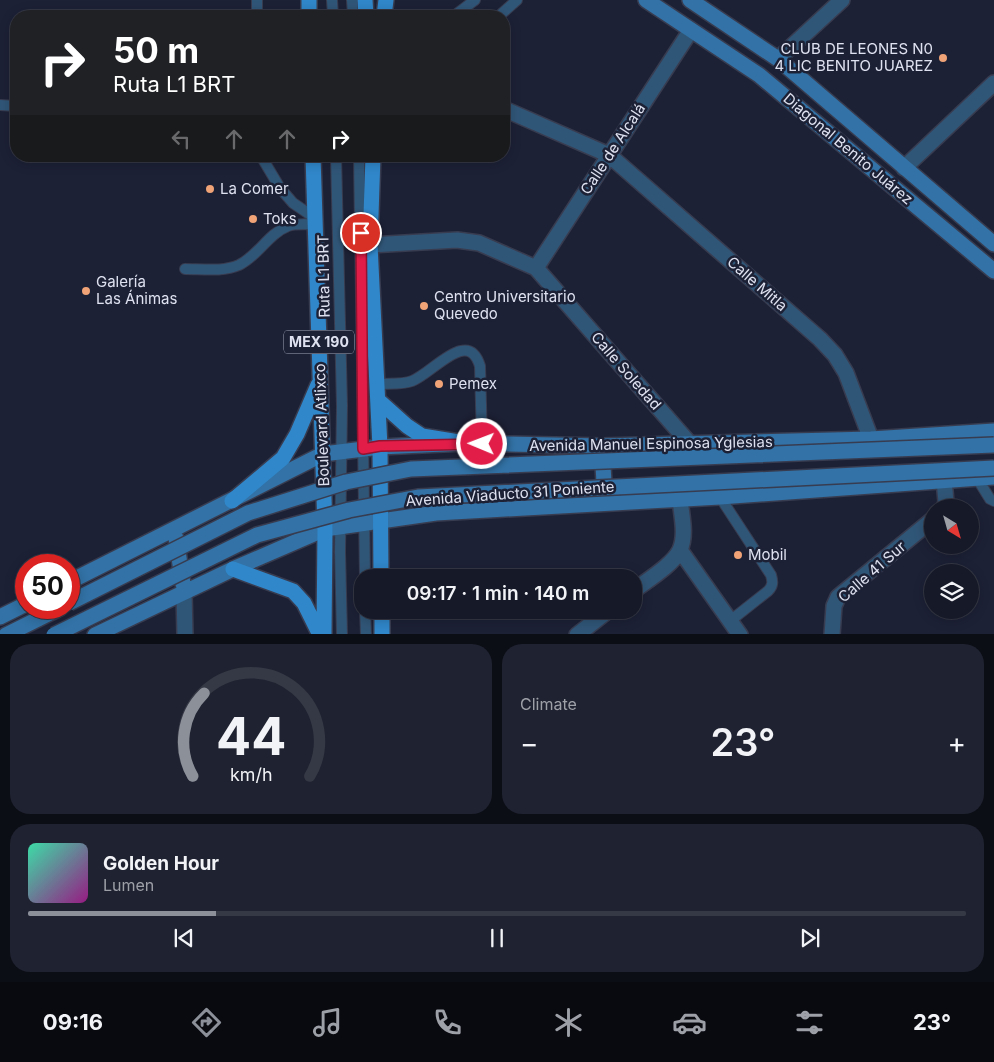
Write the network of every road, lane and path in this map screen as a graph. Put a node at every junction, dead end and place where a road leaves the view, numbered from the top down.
1 (475, 0) edge
2 (517, 0) edge
3 (646, 0) edge
4 (690, 0) edge
5 (842, 0) edge
6 (462, 10) edge
7 (506, 10) edge
8 (691, 30) junction
9 (778, 58) junction
10 (994, 84) edge
11 (510, 112) edge
12 (609, 155) junction
13 (265, 162) edge
14 (313, 162) edge
15 (336, 162) edge
16 (359, 162) edge
17 (373, 162) edge
18 (904, 168) junction
19 (315, 221) junction
20 (994, 244) edge
21 (370, 245) junction
22 (536, 268) junction
23 (185, 269) dead end
24 (994, 271) edge
25 (320, 379) junction
26 (377, 384) junction
27 (378, 400) junction
28 (994, 431) edge
29 (871, 439) junction
30 (465, 444) junction
31 (482, 444) junction
32 (690, 444) junction
33 (994, 445) edge
34 (380, 446) junction
35 (602, 446) junction
36 (363, 449) junction
37 (342, 452) junction
38 (323, 454) junction
39 (994, 468) edge
40 (994, 477) edge
41 (977, 478) junction
42 (944, 480) junction
43 (720, 497) junction
44 (680, 498) junction
45 (946, 499) edge
46 (232, 501) junction
47 (994, 501) edge
48 (605, 503) junction
49 (381, 521) junction
50 (365, 523) junction
51 (341, 527) junction
52 (924, 527) edge
53 (174, 529) junction
54 (325, 529) junction
55 (680, 550) junction
56 (233, 569) junction
57 (365, 569) edge
58 (381, 569) edge
59 (80, 576) edge
60 (642, 584) edge
61 (184, 592) junction
62 (80, 597) edge
63 (15, 610) edge
64 (0, 617) edge
65 (37, 619) edge
66 (366, 619) edge
67 (382, 619) edge
68 (596, 619) edge
69 (730, 621) junction
70 (6, 634) edge
71 (54, 634) edge
72 (95, 634) edge
73 (184, 634) edge
74 (322, 634) edge
75 (342, 634) edge
76 (366, 634) edge
77 (382, 634) edge
78 (577, 634) edge
79 (740, 634) edge
80 (832, 634) edge

1 - 6 lane
2 - 7 lane
3 - 8 main road, Diagonal Benito Juárez
4 - 9 main road, Diagonal Benito Juárez
5 - 9 street
8 - 12 street, Calle de Alcalá
8 - 24 main road, Diagonal Benito Juárez
9 - 18 main road, Diagonal Benito Juárez
10 - 18 street
11 - 12 street, Calle Mitla
12 - 22 street, Calle de Alcalá
12 - 29 street, Calle Mitla
13 - 19 lane
14 - 19 main road, Boulevard Atlixco / MEX 190
15 - 37 lane, Ruta L1 BRT
16 - 36 lane
17 - 21 main road, MEX 190
18 - 20 main road, Diagonal Benito Juárez
19 - 23 lane
19 - 25 main road, Boulevard Atlixco / MEX 190
21 - 22 street, Calle Soledad
21 - 26 main road, MEX 190
22 - 32 street, Calle Soledad
25 - 38 main road, Boulevard Atlixco / MEX 190
25 - 46 main road
26 - 27 main road, MEX 190
26 - 31 lane
27 - 30 main road
27 - 34 main road, MEX 190
28 - 29 main road, Avenida Manuel Espinosa Yglesias
29 - 32 main road, Avenida Manuel Espinosa Yglesias
30 - 31 main road, Avenida Manuel Espinosa Yglesias
30 - 34 main road, Avenida Manuel Espinosa Yglesias
31 - 35 main road, Avenida Manuel Espinosa Yglesias
32 - 35 main road, Avenida Manuel Espinosa Yglesias
33 - 62 main road, Avenida Viaducto 31 Poniente, bridge
34 - 36 main road, Avenida Manuel Espinosa Yglesias
34 - 49 main road, MEX 190
35 - 48 main road
36 - 37 main road, Avenida Manuel Espinosa Yglesias
36 - 50 lane
37 - 38 main road, Avenida Manuel Espinosa Yglesias
37 - 51 lane, Ruta L1 BRT
38 - 46 main road, Avenida Manuel Espinosa Yglesias
38 - 54 main road, Boulevard Atlixco / MEX 190
39 - 71 main road, Avenida Viaducto 31 Poniente, bridge
40 - 41 main road
41 - 42 main road
41 - 47 lane
42 - 43 main road
42 - 45 street
43 - 44 main road
43 - 69 lane
44 - 48 main road
44 - 55 street
46 - 53 main road, Avenida Manuel Espinosa Yglesias
48 - 49 main road
49 - 50 main road
49 - 58 main road, MEX 190
50 - 51 main road
50 - 57 lane
51 - 54 main road
51 - 75 lane, Ruta L1 BRT
52 - 80 street, Calle 41 Sur
53 - 59 main road, Avenida Manuel Espinosa Yglesias
53 - 61 main road
54 - 56 main road
54 - 74 main road, Boulevard Atlixco / MEX 190
55 - 60 street
55 - 69 street
56 - 61 main road
56 - 74 main road
61 - 72 main road
61 - 73 street
63 - 64 main road
65 - 70 main road
66 - 76 lane
67 - 77 main road
68 - 78 street
69 - 79 street

